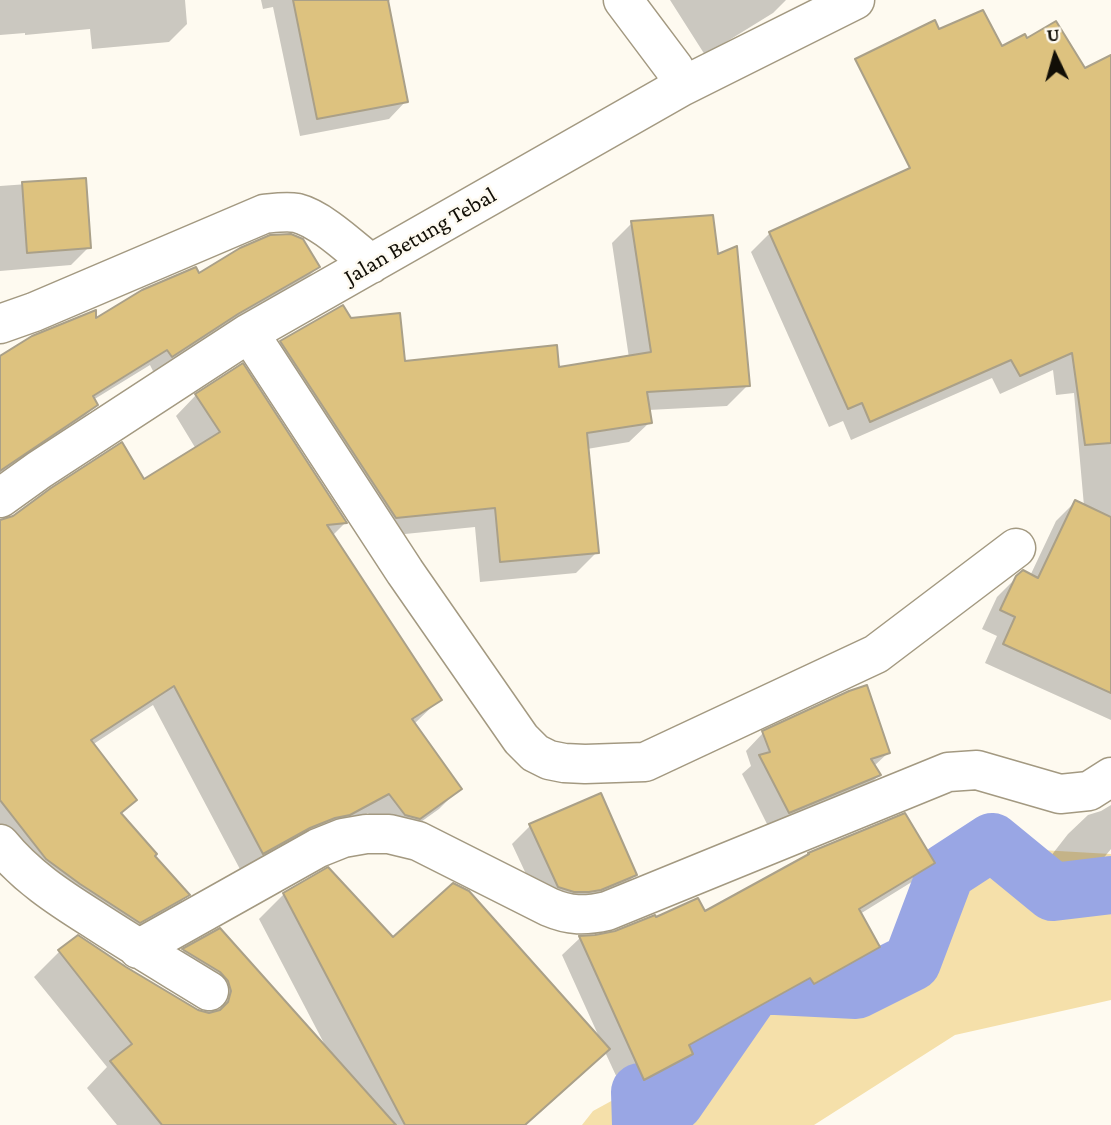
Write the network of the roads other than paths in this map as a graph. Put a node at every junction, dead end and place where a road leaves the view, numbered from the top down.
1 (623, 0) edge
2 (855, 0) edge
3 (681, 87) junction
4 (371, 264) junction
5 (0, 324) edge
6 (249, 333) junction
7 (0, 498) edge
8 (1016, 548) dead end
9 (1111, 777) edge
10 (0, 844) edge
11 (138, 949) junction
12 (209, 990) dead end

1 - 3 street
2 - 3 street, Jalan Betung Tebal
3 - 4 street, Jalan Betung Tebal
4 - 5 street
4 - 6 street, Jalan Betung Tebal
6 - 7 street, Jalan Betung Tebal
6 - 8 street
9 - 11 street
10 - 11 street
11 - 12 street

